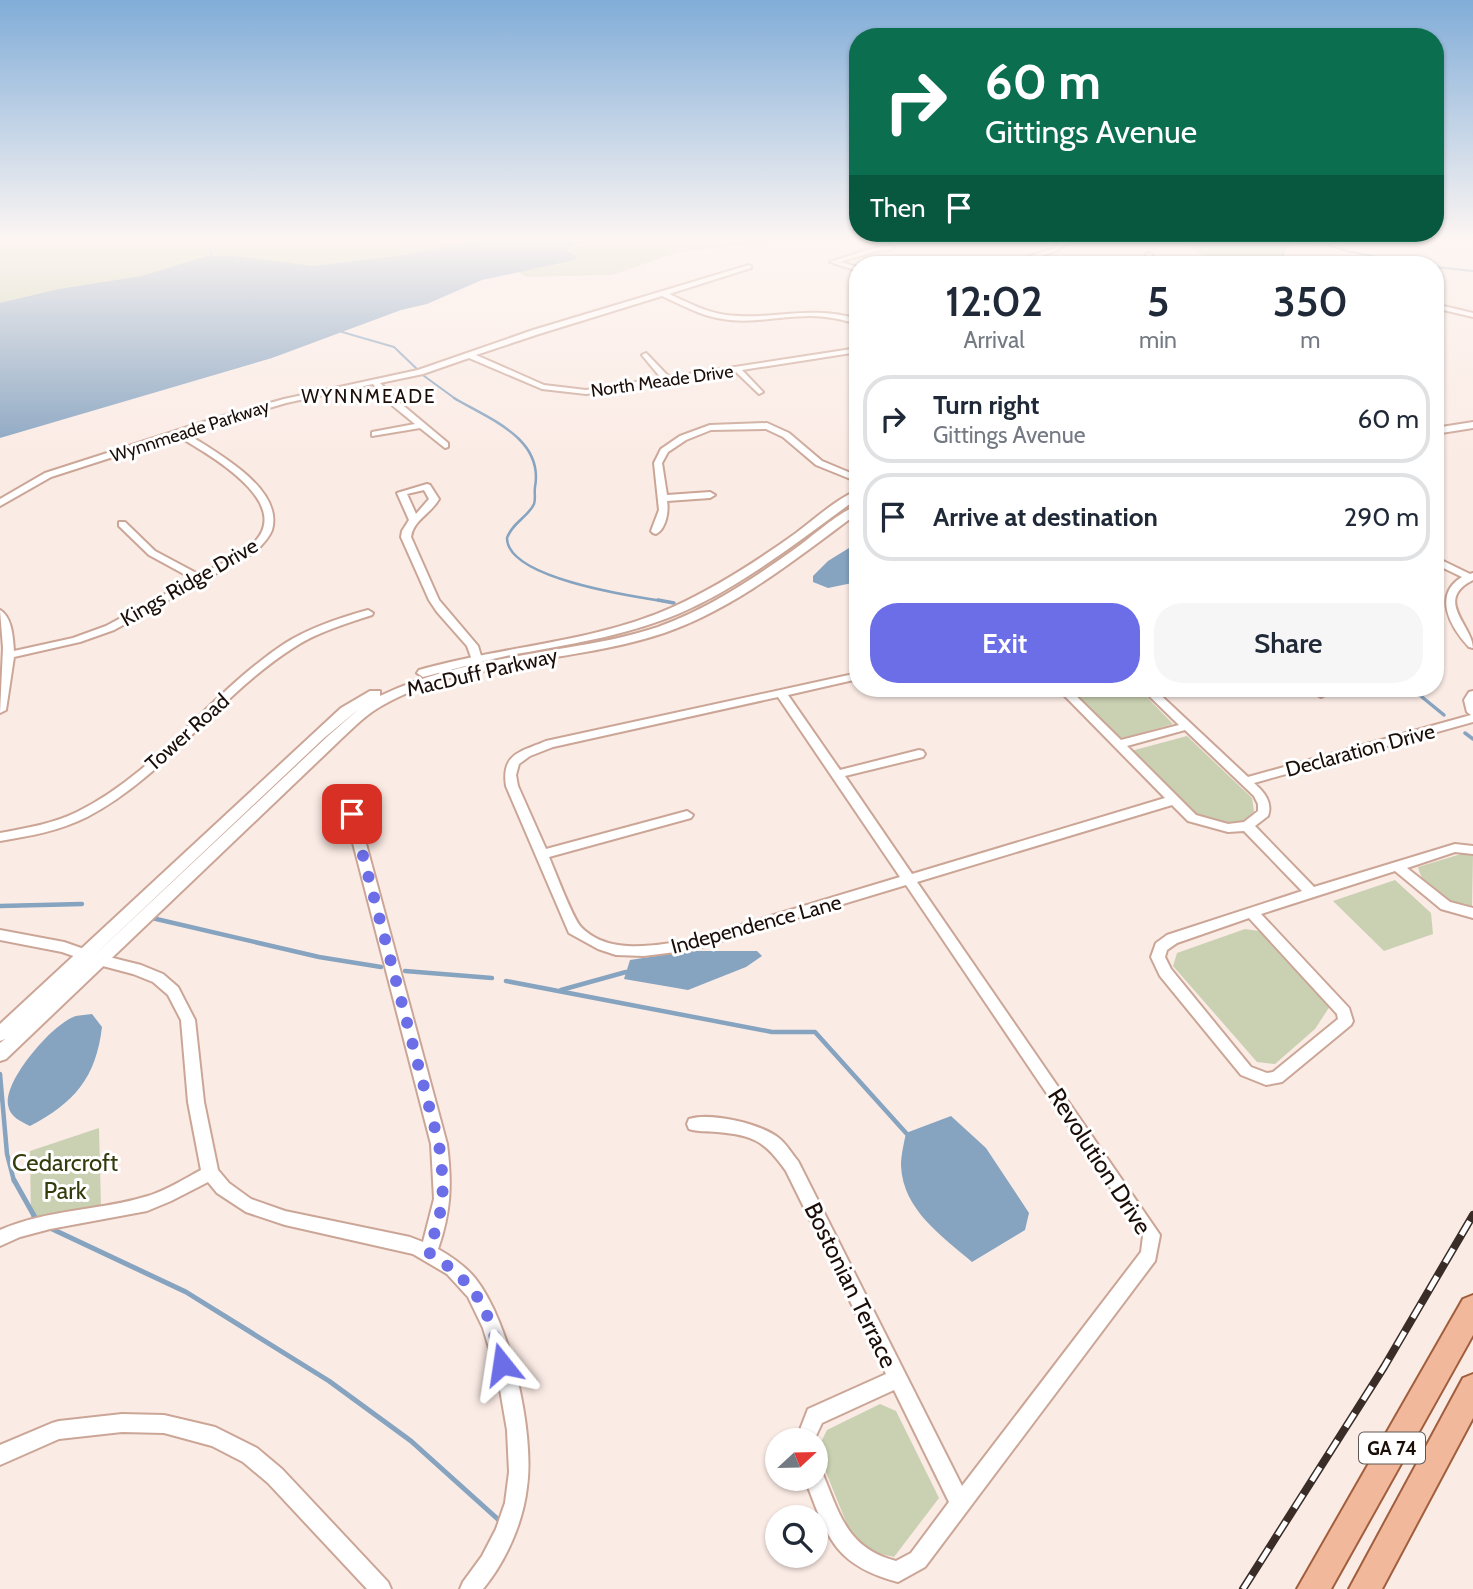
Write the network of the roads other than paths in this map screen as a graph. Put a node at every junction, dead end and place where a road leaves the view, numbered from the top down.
1 (598, 312) edge
2 (709, 312) edge
3 (813, 312) edge
4 (818, 312) edge
5 (849, 320) edge
6 (849, 352) edge
7 (646, 355) dead end
8 (472, 356) junction
9 (738, 370) junction
10 (668, 381) junction
11 (376, 383) junction
12 (760, 392) dead end
13 (420, 425) junction
14 (1473, 425) edge
15 (1444, 430) edge
16 (179, 433) junction
17 (375, 434) dead end
18 (1473, 434) edge
19 (1444, 439) edge
20 (445, 445) dead end
21 (849, 475) edge
22 (710, 495) dead end
23 (664, 498) junction
24 (849, 499) edge
25 (0, 503) edge
26 (849, 514) edge
27 (414, 521) dead end
28 (122, 524) dead end
29 (656, 531) dead end
30 (1444, 564) edge
31 (1471, 576) edge
32 (200, 578) junction
33 (0, 613) edge
34 (368, 613) dead end
35 (1473, 645) edge
36 (10, 655) junction
37 (479, 664) junction
38 (849, 678) edge
39 (782, 694) junction
40 (1473, 694) edge
41 (1071, 697) edge
42 (1156, 697) edge
43 (0, 710) edge
44 (1473, 712) edge
45 (1473, 718) edge
46 (1186, 726) junction
47 (1118, 745) junction
48 (919, 754) dead end
49 (839, 774) junction
50 (1246, 781) junction
51 (1174, 800) junction
52 (335, 805) dead end
53 (687, 815) dead end
54 (1247, 826) junction
55 (0, 837) edge
56 (1473, 850) edge
57 (544, 854) junction
58 (1397, 866) junction
59 (912, 881) junction
60 (1311, 892) junction
61 (1251, 912) junction
62 (1473, 913) edge
63 (0, 935) edge
64 (92, 958) junction
65 (0, 1034) edge
66 (0, 1054) edge
67 (695, 1124) dead end
68 (211, 1173) junction
69 (54, 1219) joint
70 (0, 1238) edge
71 (428, 1252) junction
72 (1473, 1308) edge
73 (897, 1379) junction
74 (1473, 1388) edge
75 (810, 1428) edge
76 (0, 1455) edge
77 (820, 1491) edge
78 (960, 1503) junction
79 (381, 1589) edge
80 (470, 1589) edge
81 (1313, 1589) edge
82 (1365, 1589) edge

1 - 8 street, Wynnmeade Parkway
2 - 3 street
4 - 5 street
6 - 9 street, North Meade Drive
7 - 10 street
8 - 10 street, North Meade Drive
8 - 11 street, Wynnmeade Parkway
9 - 10 street, North Meade Drive
9 - 12 street
11 - 13 street
11 - 16 street, Wynnmeade Parkway
13 - 17 street
13 - 20 street
14 - 15 street
16 - 25 street, Wynnmeade Parkway
16 - 32 street, Kings Ridge Drive
18 - 19 street
21 - 23 street
22 - 23 street
23 - 29 street
24 - 37 street, MacDuff Parkway
26 - 37 street, MacDuff Parkway
27 - 37 street
28 - 32 street
30 - 31 street
31 - 35 street
32 - 36 street, Kings Ridge Drive
33 - 36 street
34 - 55 street, Tower Road
36 - 43 street
37 - 64 street, MacDuff Parkway
38 - 39 street, Independence Lane
39 - 49 street, Revolution Drive
39 - 57 street, Independence Lane
40 - 44 street
41 - 47 street
42 - 46 street
45 - 50 street, Declaration Drive
46 - 47 street
46 - 50 street
47 - 51 street
48 - 49 street
49 - 59 street, Revolution Drive
50 - 54 street
51 - 54 street
51 - 59 street, Independence Lane
52 - 71 street
53 - 57 street
54 - 60 street
56 - 58 street
57 - 59 street, Independence Lane
58 - 60 street
58 - 62 street
59 - 78 street, Revolution Drive
60 - 61 street
61 - 61 street
63 - 64 street
64 - 65 street, MacDuff Parkway
64 - 66 street, MacDuff Parkway
64 - 68 street
67 - 73 street, Bostonian Terrace
68 - 69 street
68 - 71 street
69 - 70 street
71 - 80 street
72 - 81 main road, GA 74
73 - 75 street
73 - 78 street, Bostonian Terrace
74 - 82 main road, GA 74
76 - 79 street
77 - 78 street, Revolution Drive

